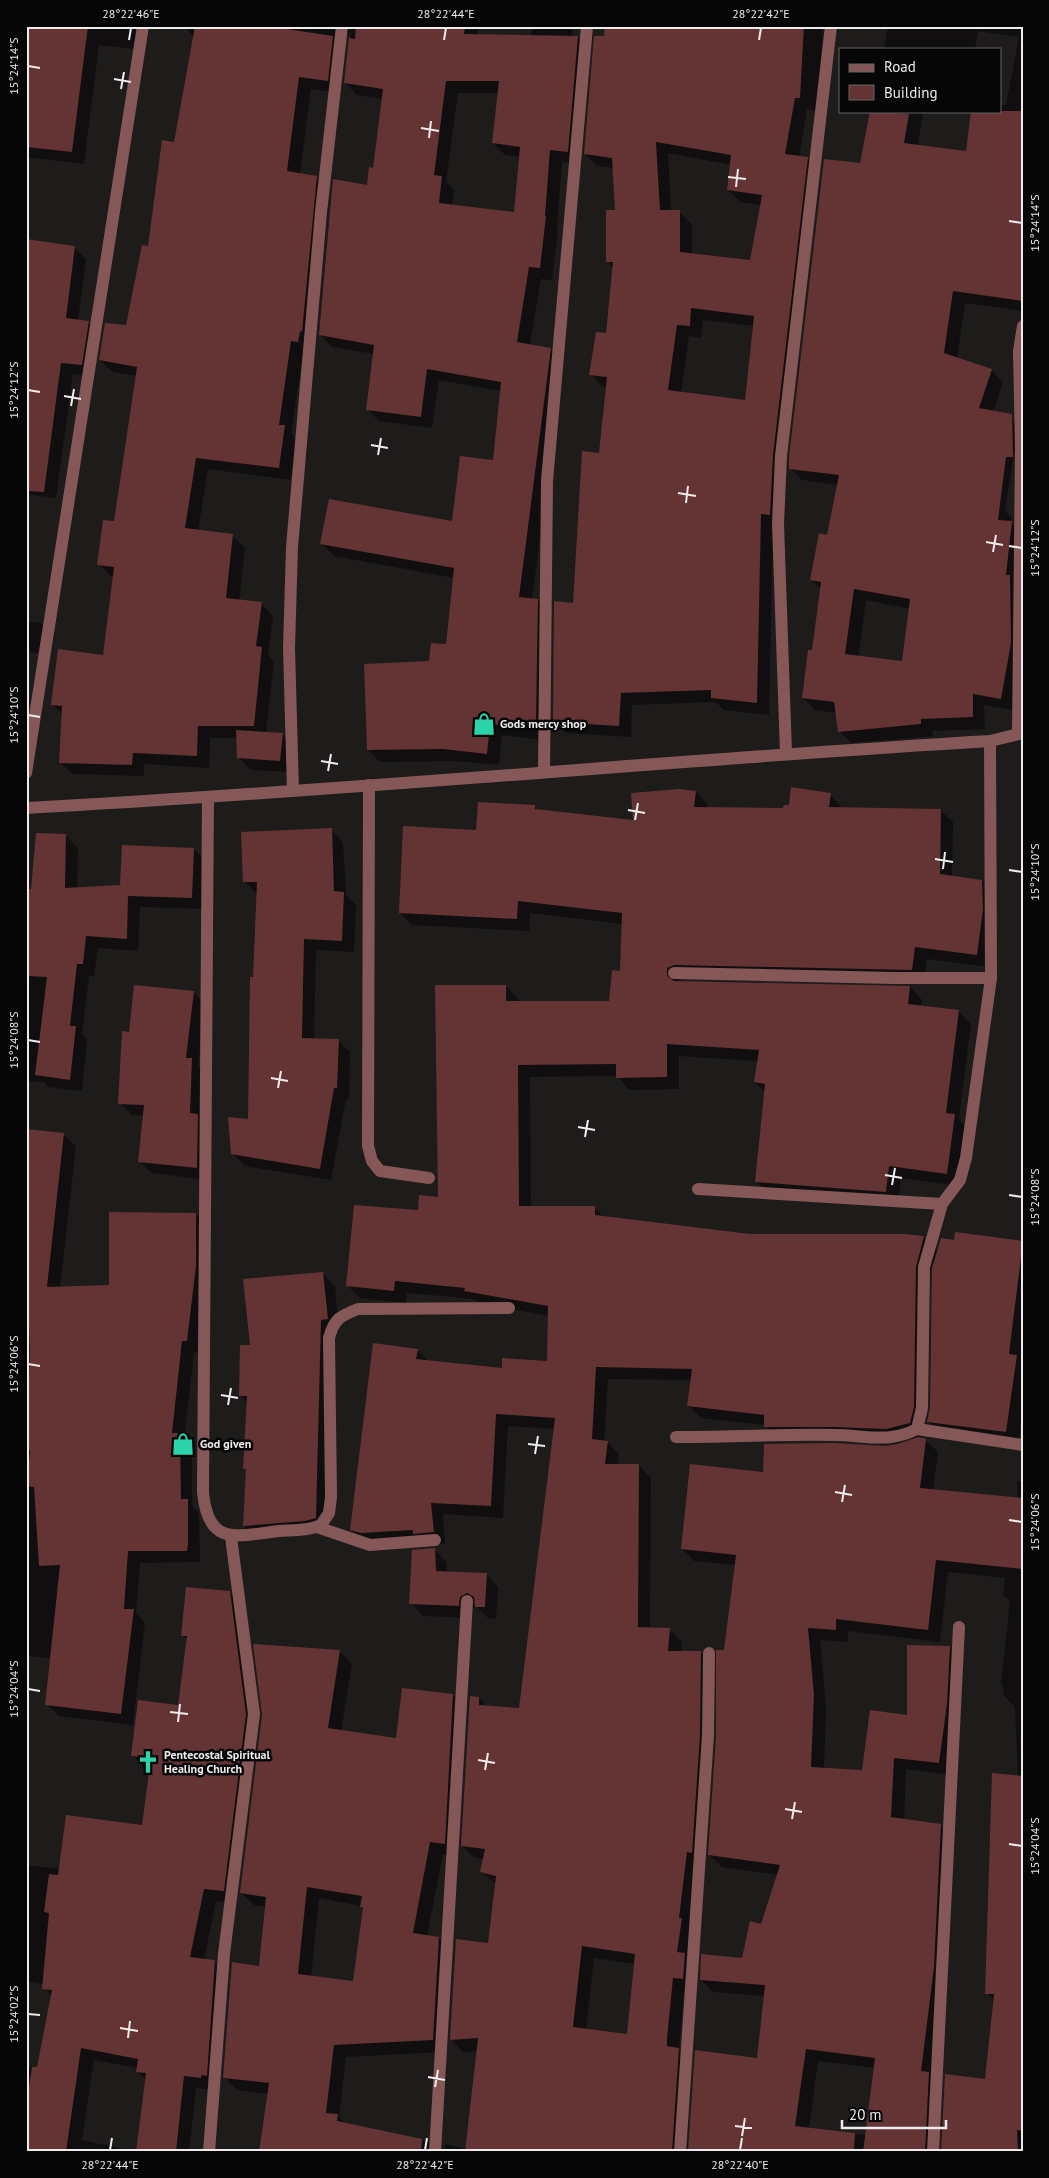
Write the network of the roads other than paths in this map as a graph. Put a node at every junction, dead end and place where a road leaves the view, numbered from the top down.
1 (143, 26) edge
2 (342, 26) edge
3 (587, 26) edge
4 (831, 26) edge
5 (1023, 326) edge
6 (1020, 734) edge
7 (990, 741) junction
8 (786, 753) junction
9 (544, 772) junction
10 (26, 773) edge
11 (369, 785) junction
12 (293, 791) junction
13 (208, 797) junction
14 (26, 808) edge
15 (674, 973) dead end
16 (991, 978) junction
17 (429, 1178) dead end
18 (698, 1189) dead end
19 (942, 1204) junction
20 (509, 1308) dead end
21 (917, 1429) junction
22 (676, 1438) dead end
23 (1023, 1446) edge
24 (317, 1527) junction
25 (231, 1537) junction
26 (435, 1540) dead end
27 (466, 1601) dead end
28 (959, 1627) dead end
29 (709, 1653) dead end
30 (209, 2152) edge
31 (435, 2152) edge
32 (680, 2152) edge
33 (933, 2152) edge

1 - 10 street
2 - 12 street
3 - 9 street
4 - 8 street
5 - 6 street
6 - 7 street
7 - 8 street
7 - 16 street
8 - 9 street
9 - 11 street
11 - 12 street
11 - 17 street
12 - 13 street
13 - 14 street
13 - 25 street
15 - 16 street
16 - 19 street
18 - 19 street
19 - 21 street
20 - 24 street
21 - 22 street
21 - 23 street
24 - 25 street
24 - 26 street
25 - 30 street
27 - 31 street
28 - 33 street
29 - 32 street

